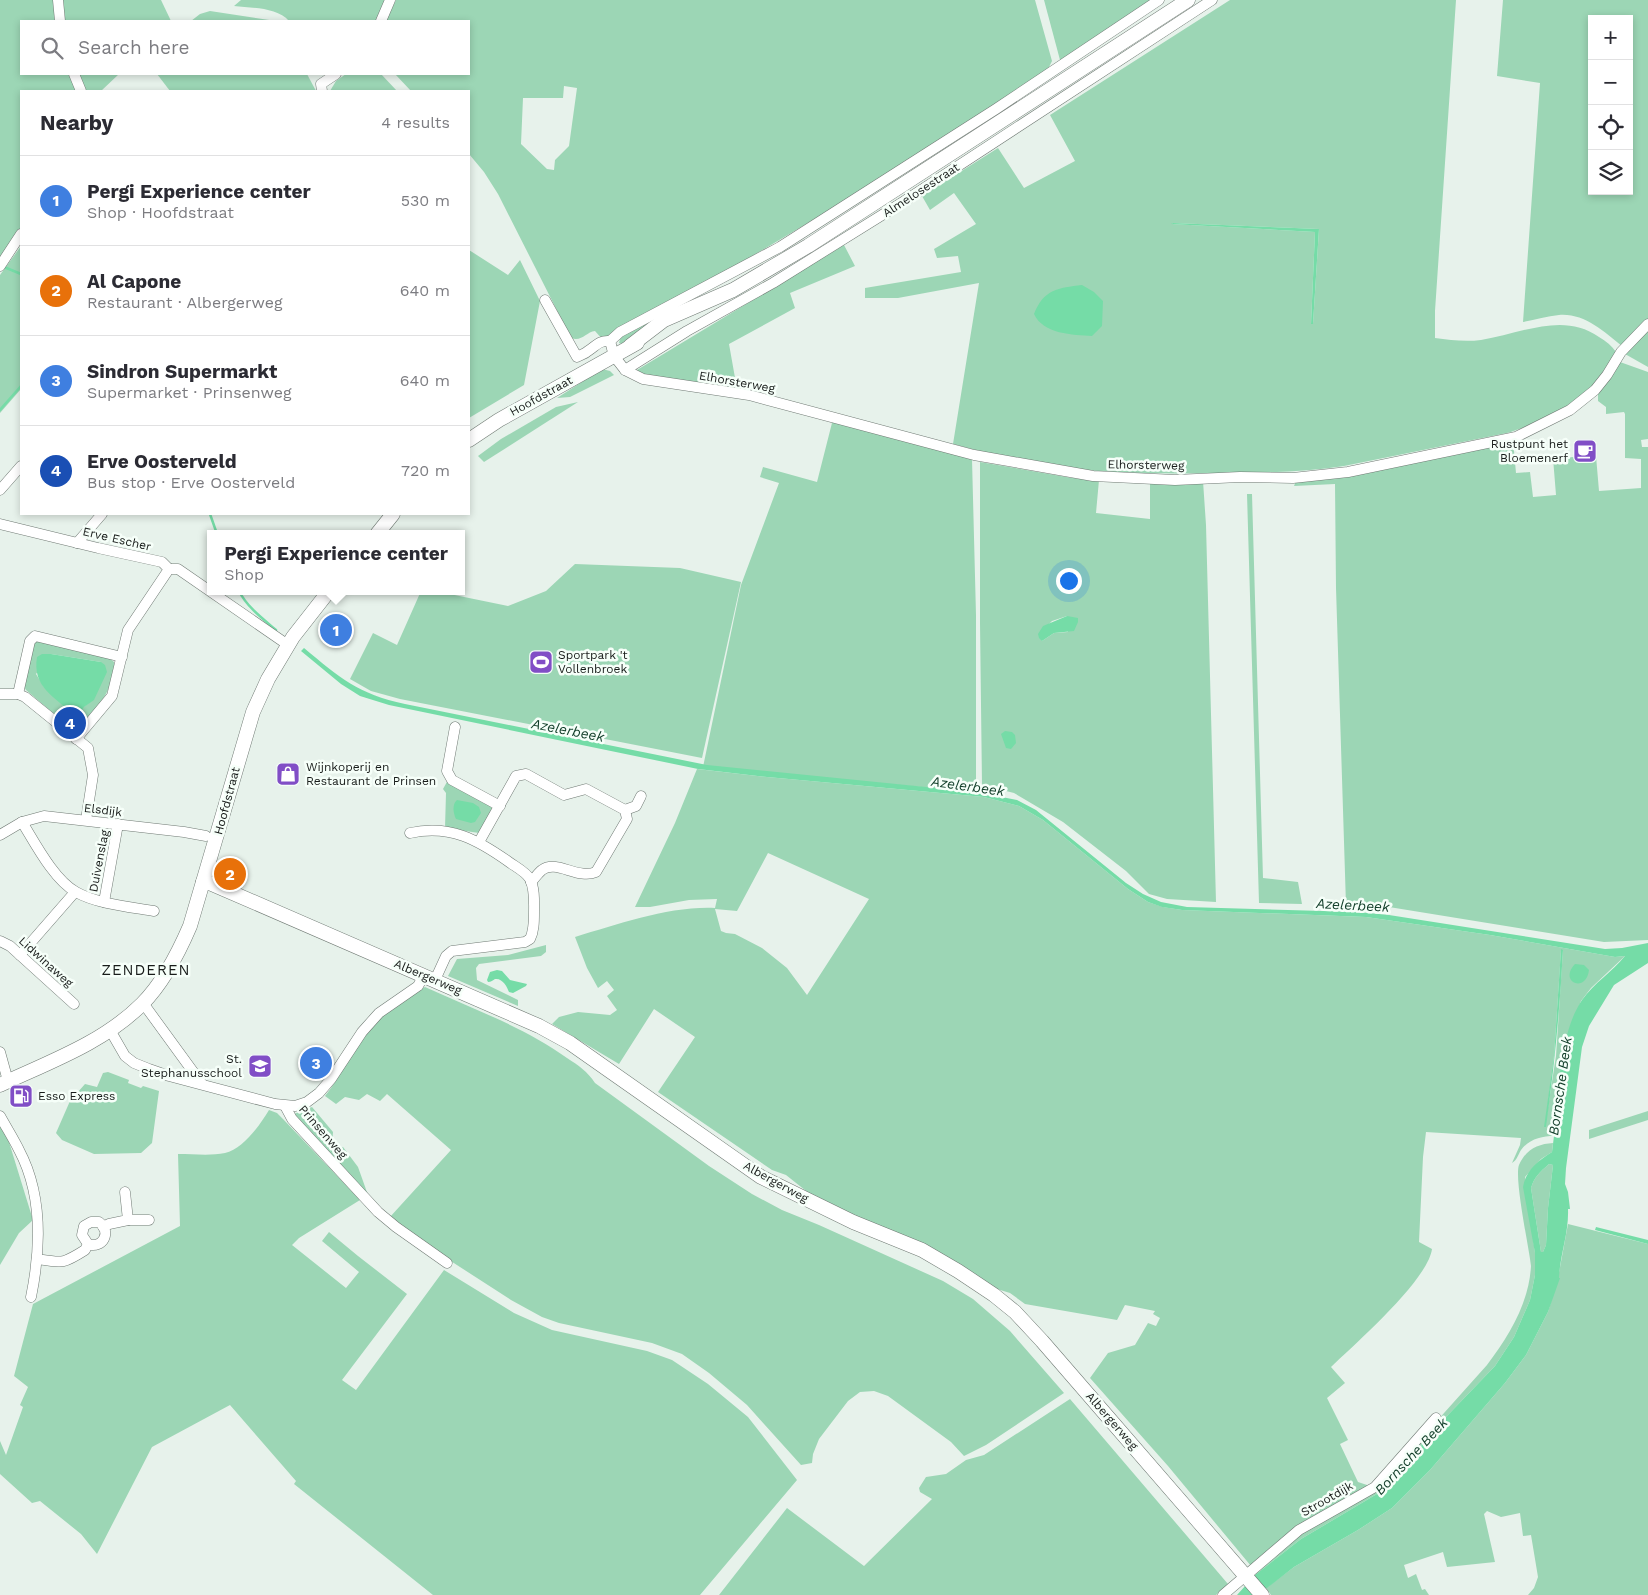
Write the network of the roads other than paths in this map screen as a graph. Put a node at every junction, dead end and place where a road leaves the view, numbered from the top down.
1 (58, 0) edge
2 (390, 0) edge
3 (1159, 0) edge
4 (1188, 0) edge
5 (1212, 0) edge
6 (60, 20) edge
7 (381, 20) edge
8 (74, 75) edge
9 (334, 75) edge
10 (81, 90) edge
11 (322, 90) edge
12 (20, 236) edge
13 (1, 265) edge
14 (545, 300) dead end
15 (1648, 324) edge
16 (610, 341) junction
17 (614, 356) junction
18 (625, 370) junction
19 (470, 439) edge
20 (20, 467) edge
21 (0, 490) edge
22 (101, 515) edge
23 (392, 515) edge
24 (0, 524) edge
25 (379, 530) edge
26 (77, 543) junction
27 (169, 569) junction
28 (207, 589) edge
29 (216, 595) edge
30 (326, 595) edge
31 (288, 645) junction
32 (122, 657) junction
33 (0, 694) edge
34 (18, 694) junction
35 (455, 727) dead end
36 (76, 739) junction
37 (641, 796) dead end
38 (500, 806) junction
39 (625, 810) junction
40 (86, 820) junction
41 (22, 822) junction
42 (118, 824) junction
43 (410, 833) dead end
44 (0, 834) edge
45 (206, 836) dead end
46 (479, 842) junction
47 (203, 882) junction
48 (531, 882) junction
49 (75, 892) junction
50 (104, 902) junction
51 (154, 911) dead end
52 (0, 941) edge
53 (20, 955) junction
54 (430, 977) junction
55 (143, 1003) junction
56 (74, 1004) dead end
57 (110, 1030) junction
58 (0, 1052) edge
59 (4, 1083) edge
60 (202, 1084) junction
61 (285, 1106) junction
62 (0, 1116) edge
63 (125, 1192) dead end
64 (128, 1220) junction
65 (148, 1220) dead end
66 (103, 1227) junction
67 (88, 1244) junction
68 (38, 1259) junction
69 (447, 1263) dead end
70 (31, 1297) dead end
71 (1436, 1418) dead end
72 (1247, 1578) junction
73 (1262, 1594) edge
74 (1224, 1595) edge

1 - 6 street
2 - 7 street
3 - 16 street
4 - 17 main road, Almelosestraat
5 - 18 street, Almelosestraat
8 - 10 street
9 - 11 street
12 - 13 street
14 - 16 street
15 - 18 street, Elhorsterweg
16 - 17 street
17 - 18 street, Elhorsterweg
17 - 19 main road, Hoofdstraat
20 - 21 street
22 - 26 street
23 - 25 main road
24 - 26 street, Erve Escher
26 - 27 street, Erve Escher
27 - 28 street, Erve Escher
27 - 32 street
29 - 31 street, Erve Escher
30 - 31 main road, Hoofdstraat
31 - 47 main road, Hoofdstraat
32 - 34 street
32 - 36 street
33 - 34 street
34 - 36 street
35 - 38 street
36 - 40 street
37 - 39 street
38 - 39 street
38 - 46 street
39 - 48 street
40 - 41 street, Elsdijk
40 - 42 street, Elsdijk
41 - 44 street, Elsdijk
41 - 49 street, Duivenslag
42 - 45 street, Elsdijk
42 - 50 street, Duivenslag
43 - 46 street
46 - 48 street
47 - 54 main road, Albergerweg
47 - 55 main road, Hoofdstraat
48 - 54 street, Prinsenweg
49 - 50 street, Duivenslag
49 - 53 street, Duivenslag
50 - 51 street, Duivenslag
52 - 53 street, Lidwinaweg
53 - 56 street, Lidwinaweg
54 - 61 street, Prinsenweg
54 - 72 main road, Albergerweg
55 - 57 main road, Hoofdstraat
55 - 60 street
57 - 59 main road, Hoofdstraat
57 - 60 street
58 - 59 street
60 - 61 street
61 - 69 street, Prinsenweg
62 - 68 street
63 - 64 street
64 - 65 street
64 - 66 street
66 - 67 street
66 - 67 street
67 - 68 street
68 - 70 street
71 - 72 street, Strootdijk
72 - 73 main road, Albergerweg
72 - 74 street, Strootdijk

